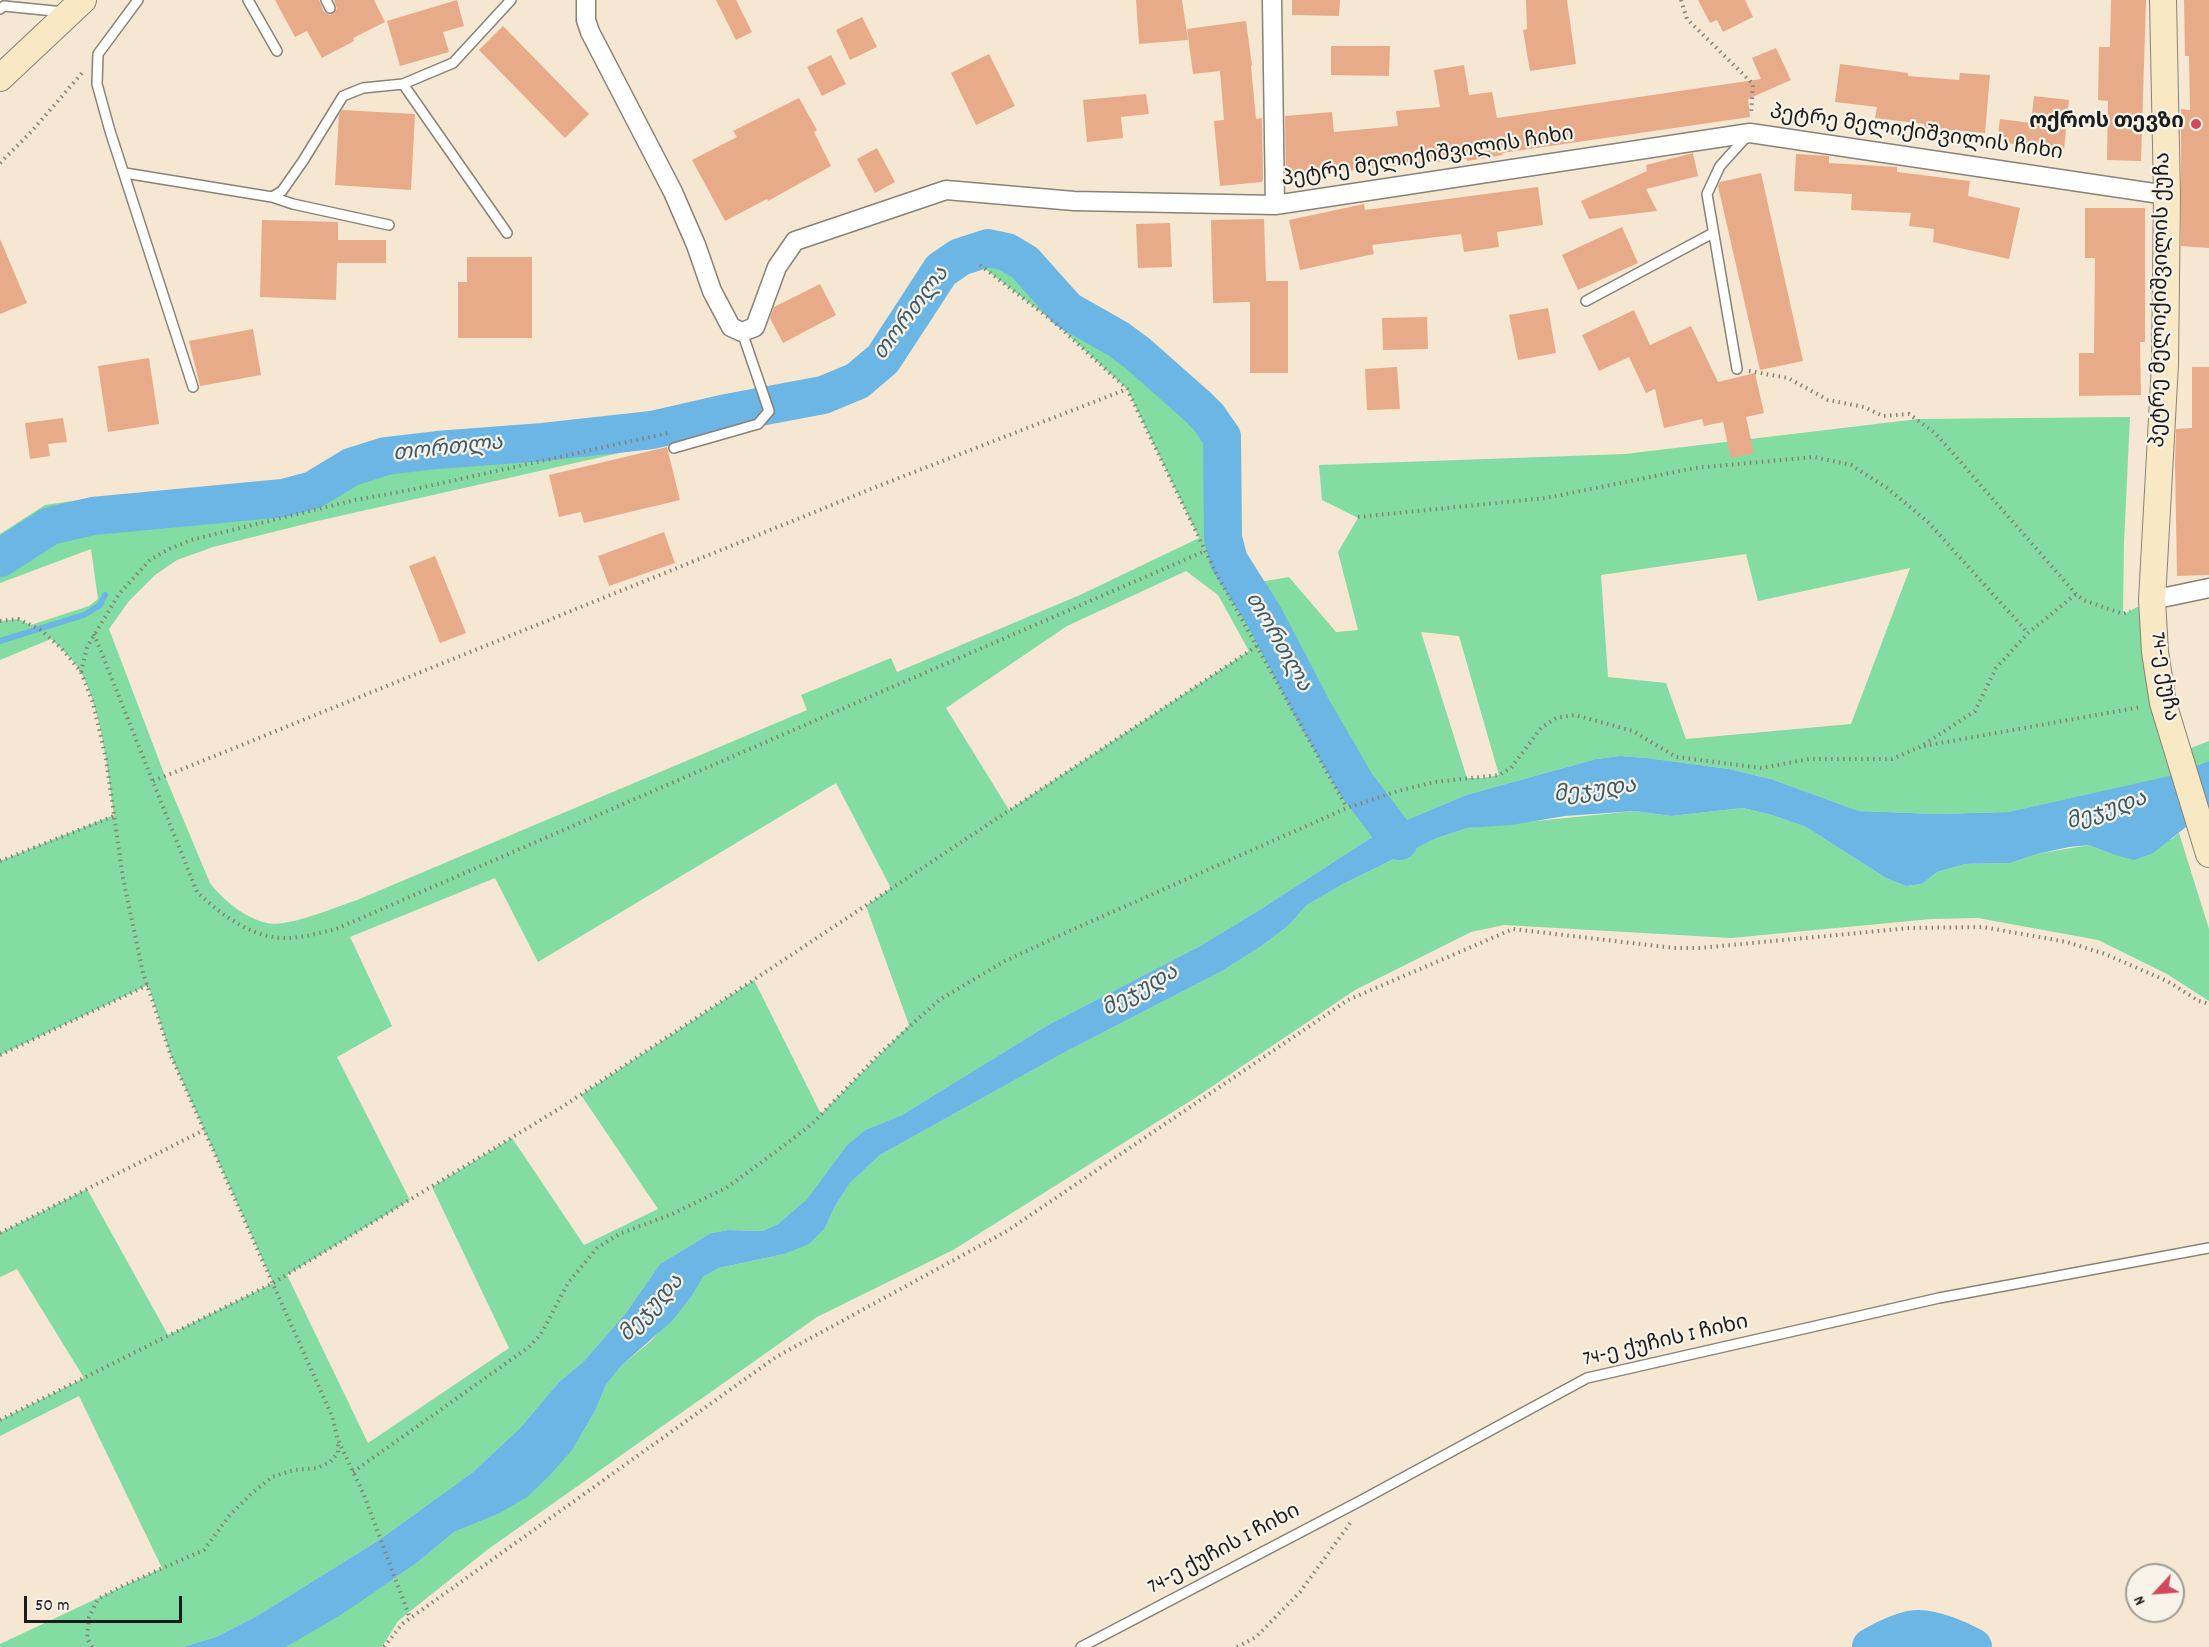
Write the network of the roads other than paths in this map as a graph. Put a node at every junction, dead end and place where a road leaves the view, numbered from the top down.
1 (138, 0) edge
2 (248, 0) edge
3 (511, 0) edge
4 (586, 0) edge
5 (1272, 0) edge
6 (2163, 0) edge
7 (76, 6) edge
8 (0, 9) edge
9 (277, 51) dead end
10 (0, 78) edge
11 (403, 84) junction
12 (1750, 133) junction
13 (125, 173) junction
14 (2167, 195) junction
15 (272, 197) junction
16 (1275, 205) junction
17 (388, 225) dead end
18 (1713, 232) junction
19 (507, 233) dead end
20 (1586, 301) dead end
21 (749, 329) junction
22 (1737, 369) road end
23 (193, 387) dead end
24 (674, 448) dead end
25 (2209, 588) edge
26 (2152, 600) junction
27 (2207, 848) edge
28 (2209, 1248) edge
29 (1081, 1647) edge

1 - 13 lane
2 - 9 lane
3 - 11 lane
4 - 21 street
5 - 16 street
6 - 14 street, პეტრე მელიქიშვილის ქუჩა
7 - 8 lane
7 - 10 street
11 - 15 lane
11 - 19 lane
12 - 14 street, პეტრე მელიქიშვილის ჩიხი
12 - 16 street, პეტრე მელიქიშვილის ჩიხი
12 - 18 lane
13 - 15 lane
13 - 23 lane
14 - 26 street, პეტრე მელიქიშვილის ქუჩა
15 - 17 lane
16 - 21 street, პეტრე მელიქიშვილის ჩიხი
18 - 20 lane
18 - 22 lane
21 - 24 lane
25 - 26 street
26 - 27 street, 74-ე ქუჩა
28 - 29 lane, 74-ე ქუჩის I ჩიხი

